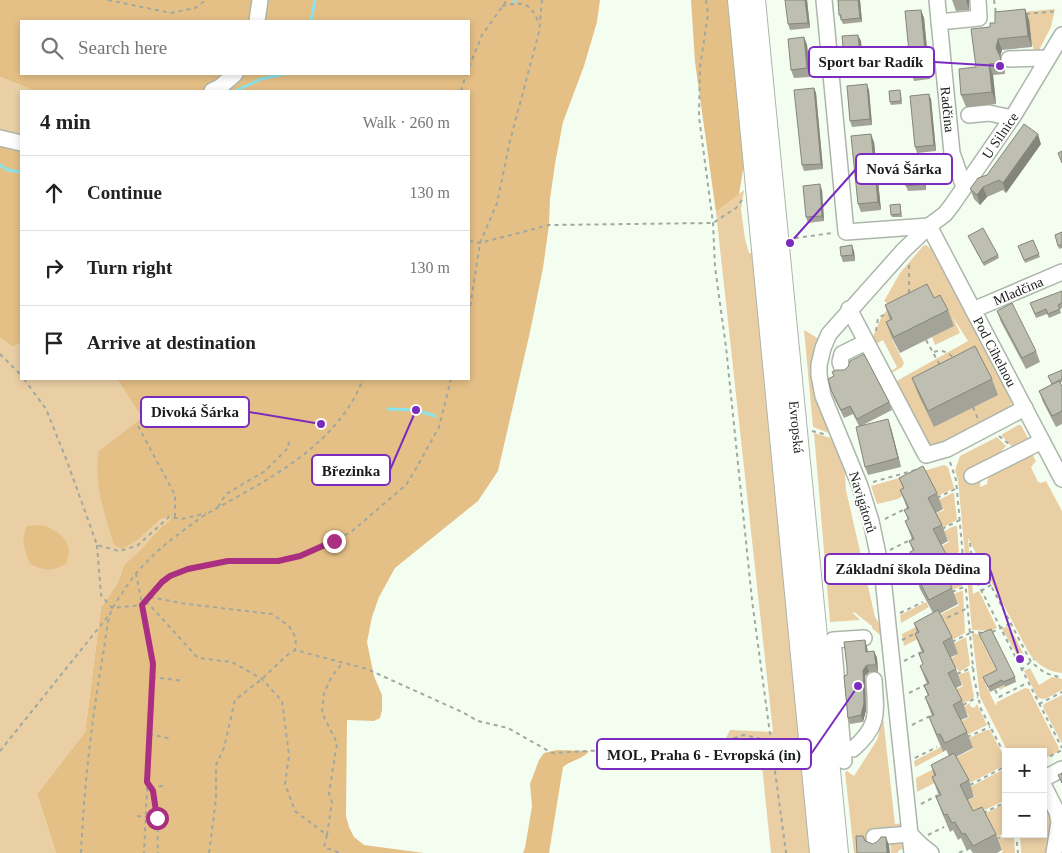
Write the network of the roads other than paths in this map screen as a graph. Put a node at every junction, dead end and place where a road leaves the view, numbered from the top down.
1 (260, 0) edge
2 (738, 0) edge
3 (755, 0) edge
4 (824, 0) edge
5 (937, 0) edge
6 (978, 0) edge
7 (257, 20) edge
8 (939, 22) junction
9 (1062, 36) edge
10 (1048, 58) junction
11 (1009, 59) dead end
12 (234, 75) edge
13 (214, 90) edge
14 (969, 115) dead end
15 (1012, 118) junction
16 (0, 138) edge
17 (20, 144) edge
18 (964, 187) junction
19 (929, 226) junction
20 (1059, 268) edge
21 (849, 310) junction
22 (973, 310) junction
23 (868, 346) junction
24 (843, 370) edge
25 (1024, 408) junction
26 (1042, 441) junction
27 (980, 477) dead end
28 (1062, 479) edge
29 (864, 638) edge
30 (820, 665) junction
31 (839, 680) junction
32 (874, 680) dead end
33 (850, 724) edge
34 (849, 755) junction
35 (1062, 769) edge
36 (1047, 777) edge
37 (832, 791) junction
38 (1047, 792) edge
39 (910, 834) junction
40 (875, 843) edge
41 (820, 853) edge
42 (838, 853) edge
43 (912, 853) edge
44 (932, 853) edge
45 (1054, 853) edge

1 - 7 street
2 - 41 main road, Evropská
3 - 30 main road, Evropská
4 - 19 street
5 - 8 street, Radčina
6 - 8 street
8 - 18 street, Radčina
9 - 10 street, U Silnice
10 - 11 street
10 - 15 street, U Silnice
12 - 13 street
14 - 15 street
15 - 18 street, U Silnice
16 - 17 street
18 - 19 street, U Silnice
19 - 21 street, Navigátorů
19 - 22 street, Pod Cihelnou
20 - 22 street, Mladčina
21 - 23 street
21 - 39 street, Navigátorů
22 - 25 street, Pod Cihelnou
23 - 24 street
23 - 25 street
25 - 26 street, Pod Cihelnou
26 - 27 street
26 - 28 street, Pod Cihelnou
29 - 31 street
30 - 31 street
30 - 37 main road, Evropská
31 - 34 street
32 - 34 street
33 - 34 street
34 - 37 street
35 - 36 street
37 - 42 main road, Evropská
38 - 45 street
39 - 40 street
39 - 43 street, Navigátorů
39 - 44 street

